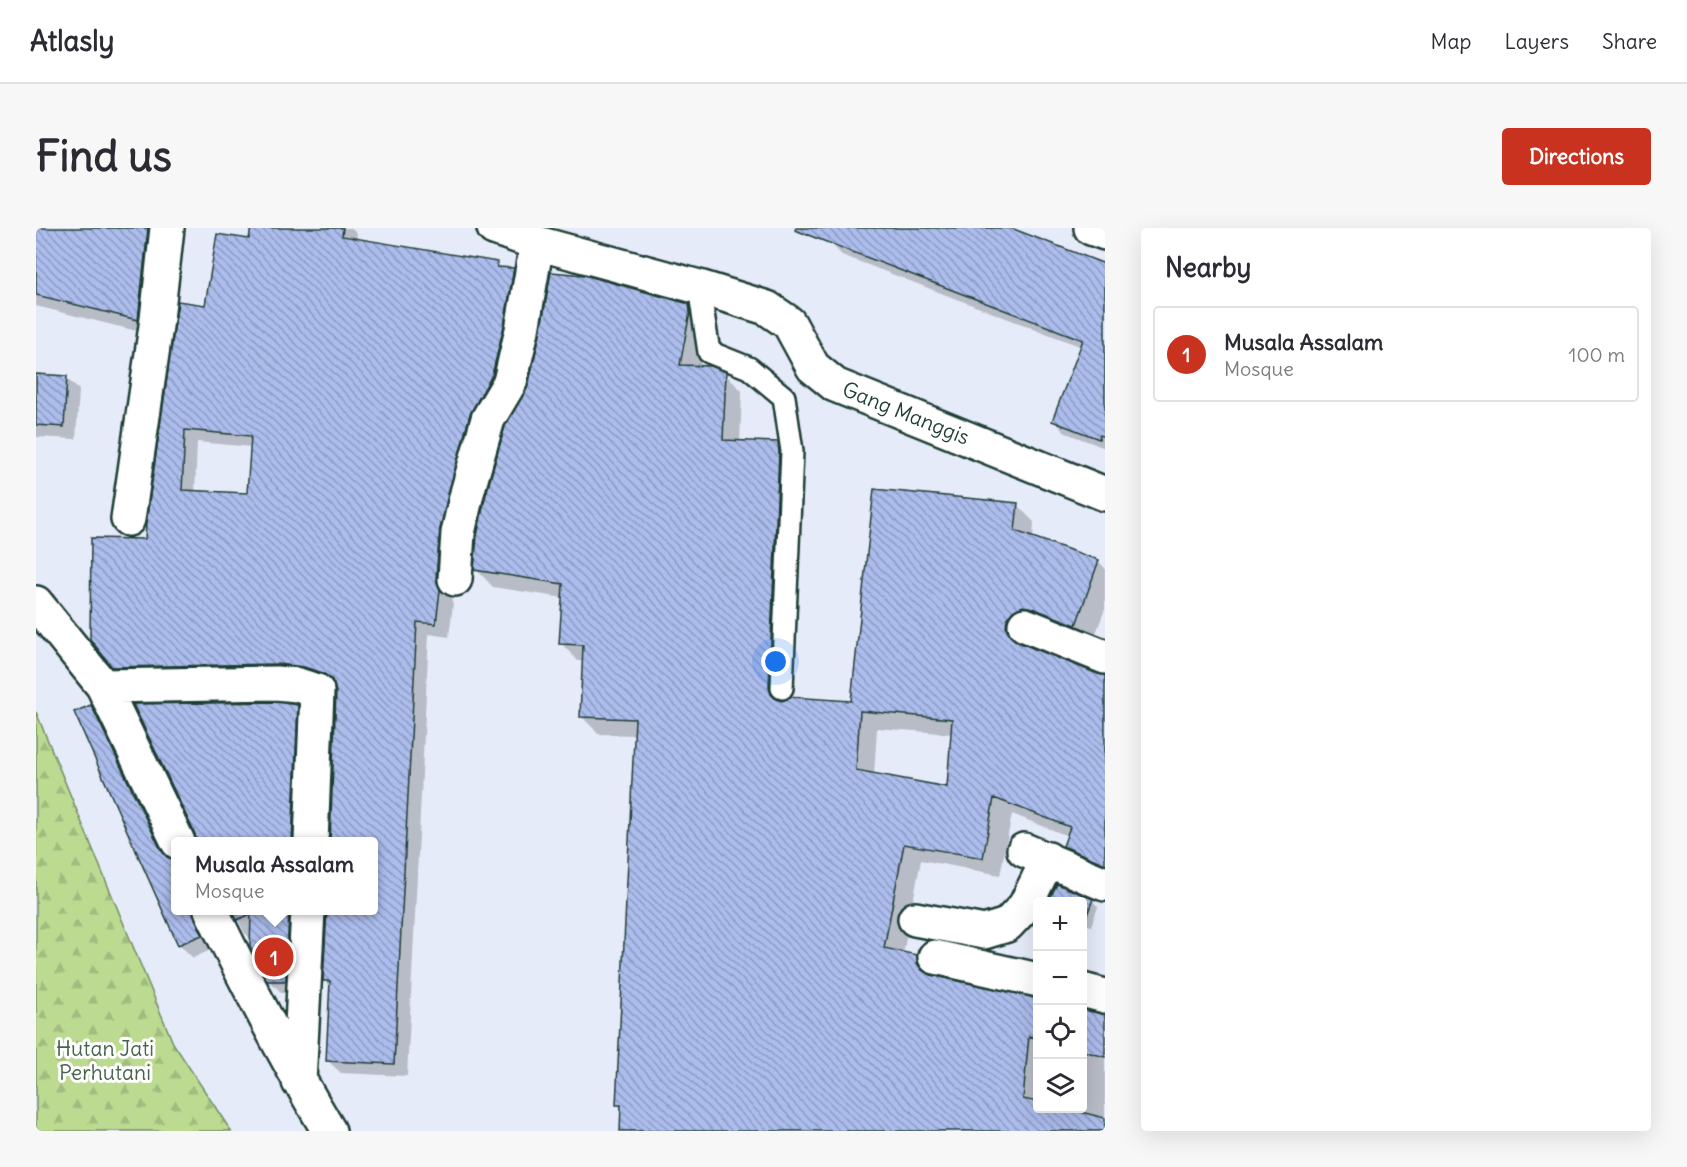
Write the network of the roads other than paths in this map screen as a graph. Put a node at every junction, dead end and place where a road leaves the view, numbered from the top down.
1 (167, 228) edge
2 (494, 228) edge
3 (1091, 228) edge
4 (1105, 233) edge
5 (537, 243) junction
6 (699, 287) junction
7 (1105, 494) edge
8 (128, 519) dead end
9 (455, 579) dead end
10 (36, 603) edge
11 (1025, 625) dead end
12 (1105, 657) edge
13 (103, 686) junction
14 (782, 688) dead end
15 (176, 837) edge
16 (311, 837) edge
17 (1105, 884) edge
18 (213, 915) edge
19 (308, 915) edge
20 (915, 919) dead end
21 (935, 957) dead end
22 (1033, 979) edge
23 (1087, 991) edge
24 (1105, 996) edge
25 (299, 1082) junction
26 (329, 1131) edge

1 - 8 street
2 - 5 street, Gang Manggis
3 - 4 street
5 - 6 street, Gang Manggis
5 - 9 street
6 - 7 street, Gang Manggis
6 - 14 lane
10 - 13 street
11 - 12 street
13 - 15 street
13 - 16 street
17 - 20 street
18 - 25 street
19 - 25 street
21 - 22 street
23 - 24 street
25 - 26 street

